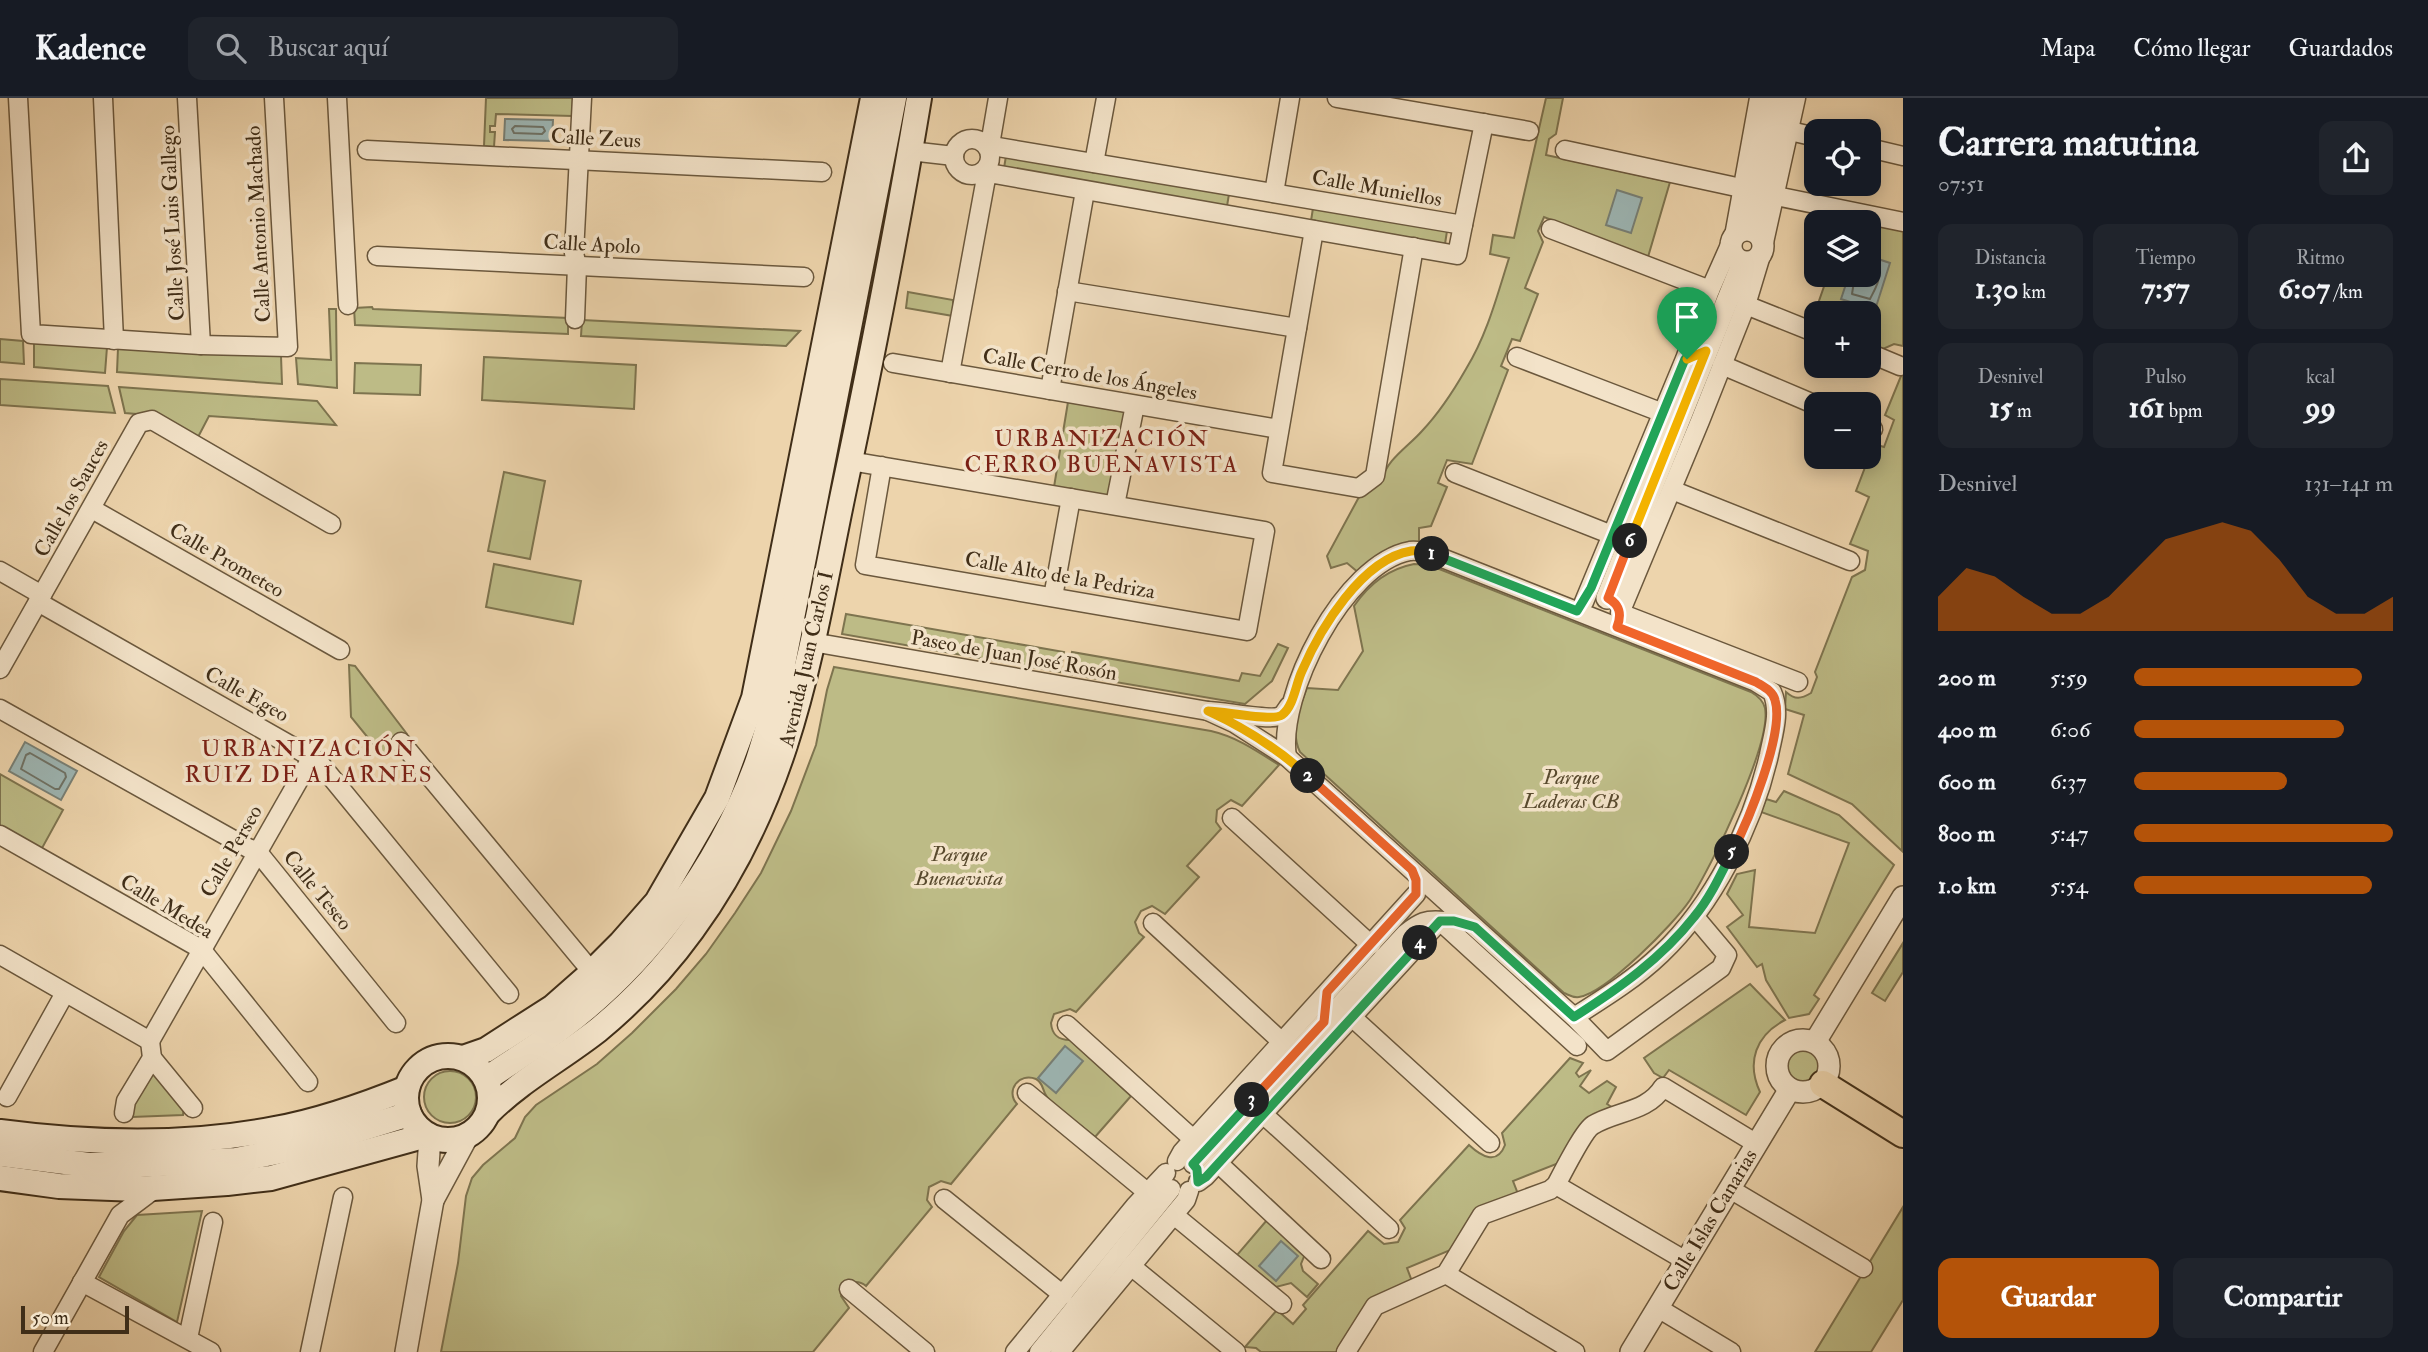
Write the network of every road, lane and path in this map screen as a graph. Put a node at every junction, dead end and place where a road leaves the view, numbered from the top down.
1 (18, 98) edge
2 (103, 98) edge
3 (187, 98) edge
4 (274, 98) edge
5 (337, 98) edge
6 (582, 98) edge
7 (873, 98) edge
8 (894, 98) edge
9 (919, 98) edge
10 (998, 98) edge
11 (1106, 98) edge
12 (1290, 98) edge
13 (1336, 98) edge
14 (1759, 98) edge
15 (1796, 98) edge
16 (1394, 103) edge
17 (1776, 106) edge
18 (1484, 123) junction
19 (1529, 131) dead end
20 (1752, 131) junction
21 (1790, 131) junction
22 (1804, 134) edge
23 (985, 144) junction
24 (367, 150) dead end
25 (1565, 150) dead end
26 (910, 151) junction
27 (1881, 151) edge
28 (954, 156) junction
29 (1903, 156) edge
30 (579, 160) junction
31 (1094, 163) junction
32 (822, 172) dead end
33 (983, 172) junction
34 (1741, 188) junction
35 (1085, 191) junction
36 (1274, 193) junction
37 (1776, 196) junction
38 (1903, 222) edge
39 (1463, 225) junction
40 (1551, 229) dead end
41 (1314, 230) junction
42 (1740, 243) junction
43 (1414, 247) junction
44 (1763, 249) junction
45 (377, 256) dead end
46 (577, 266) junction
47 (804, 278) dead end
48 (1710, 290) junction
49 (1068, 291) junction
50 (348, 305) dead end
51 (1746, 305) junction
52 (575, 319) dead end
53 (1297, 328) junction
54 (1804, 328) edge
55 (114, 340) junction
56 (201, 345) junction
57 (1517, 357) dead end
58 (1714, 358) junction
59 (1881, 358) edge
60 (1685, 359) junction
61 (893, 363) dead end
62 (1900, 366) dead end
63 (950, 373) junction
64 (1050, 390) junction
65 (1804, 399) edge
66 (1135, 405) junction
67 (1663, 413) junction
68 (1700, 421) junction
69 (1279, 429) junction
70 (1675, 431) junction
71 (850, 461) junction
72 (882, 466) junction
73 (1455, 473) dead end
74 (1637, 474) junction
75 (1672, 490) junction
76 (1650, 492) junction
77 (1071, 498) junction
78 (1115, 505) junction
79 (92, 509) junction
80 (331, 524) dead end
81 (1612, 536) junction
82 (1850, 561) dead end
83 (0, 571) edge
84 (1053, 597) junction
85 (40, 599) junction
86 (1581, 607) junction
87 (1615, 612) junction
88 (812, 642) junction
89 (340, 650) dead end
90 (0, 669) edge
91 (1772, 692) junction
92 (1289, 706) junction
93 (0, 709) edge
94 (1208, 711) junction
95 (401, 742) dead end
96 (312, 757) junction
97 (1287, 757) junction
98 (1232, 818) dead end
99 (0, 835) edge
100 (257, 851) junction
101 (1412, 870) junction
102 (1903, 897) edge
103 (1417, 898) junction
104 (1695, 917) junction
105 (1438, 920) junction
106 (1153, 923) dead end
107 (1475, 927) junction
108 (1410, 930) junction
109 (1371, 945) junction
110 (201, 949) junction
111 (0, 956) edge
112 (592, 972) junction
113 (1327, 992) junction
114 (65, 993) junction
115 (509, 994) dead end
116 (1572, 1016) junction
117 (1353, 1018) junction
118 (1324, 1022) junction
119 (396, 1023) dead end
120 (1066, 1025) dead end
121 (1558, 1028) junction
122 (1282, 1042) junction
123 (1815, 1042) junction
124 (1577, 1046) dead end
125 (151, 1049) junction
126 (463, 1058) junction
127 (1308, 1066) junction
128 (1280, 1071) junction
129 (486, 1079) junction
130 (1825, 1080) junction
131 (308, 1082) dead end
132 (407, 1088) junction
133 (1790, 1089) junction
134 (1027, 1093) dead end
135 (7, 1097) dead end
136 (1228, 1101) junction
137 (1258, 1107) junction
138 (193, 1108) dead end
139 (124, 1113) dead end
140 (488, 1113) junction
141 (409, 1114) junction
142 (1903, 1121) edge
143 (0, 1132) edge
144 (1903, 1134) edge
145 (467, 1137) junction
146 (420, 1138) junction
147 (1193, 1139) junction
148 (1490, 1143) dead end
149 (1757, 1143) junction
150 (0, 1154) edge
151 (1218, 1163) junction
152 (1177, 1172) junction
153 (0, 1178) edge
154 (1556, 1185) junction
155 (1194, 1186) junction
156 (103, 1188) junction
157 (156, 1188) junction
158 (1730, 1189) junction
159 (1147, 1192) junction
160 (343, 1197) dead end
161 (944, 1199) dead end
162 (433, 1200) junction
163 (120, 1215) junction
164 (1174, 1215) junction
165 (213, 1222) dead end
166 (1390, 1229) dead end
167 (1098, 1250) junction
168 (1122, 1250) junction
169 (1321, 1259) dead end
170 (1686, 1261) junction
171 (1131, 1266) junction
172 (1863, 1268) dead end
173 (1446, 1274) junction
174 (82, 1282) junction
175 (849, 1289) dead end
176 (1063, 1295) junction
177 (1282, 1304) dead end
178 (1658, 1308) junction
179 (1092, 1313) junction
180 (1069, 1314) junction
181 (188, 1338) junction
182 (1018, 1351) edge
183 (43, 1352) edge
184 (211, 1352) edge
185 (310, 1352) edge
186 (406, 1352) edge
187 (925, 1352) edge
188 (1039, 1352) edge
189 (1060, 1352) edge
190 (1236, 1352) edge
191 (1346, 1352) edge
192 (1575, 1352) edge
193 (1631, 1352) edge
194 (1731, 1352) edge

1 - 55 street
2 - 55 street
3 - 56 street, Calle José Luis Gallego
4 - 56 street, Calle Antonio Machado
5 - 50 street
6 - 30 street
7 - 112 main road, Avenida Juan Carlos I
8 - 129 main road, Avenida Juan Carlos I
9 - 26 main road, Avenida Juan Carlos I
10 - 23 street
11 - 31 street
12 - 36 street
13 - 16 street
14 - 20 street
15 - 21 street
16 - 18 street
17 - 20 street
17 - 42 street
18 - 19 street
18 - 39 street
20 - 34 street
21 - 22 street
21 - 37 street
23 - 28 street
23 - 31 street, Calle Muniellos
23 - 33 street
24 - 30 street, Calle Zeus
25 - 34 street
26 - 28 street
26 - 71 main road, Avenida Juan Carlos I
27 - 29 street
28 - 33 street
30 - 32 street, Calle Zeus
30 - 46 street
31 - 36 street, Calle Muniellos
33 - 35 street, Calle Muniellos
33 - 63 street
34 - 42 street
35 - 41 street, Calle Muniellos
35 - 49 street
36 - 39 street, Calle Muniellos
37 - 38 street
37 - 44 street
39 - 43 street, Calle Muniellos
40 - 48 street
41 - 43 street, Calle Muniellos
41 - 53 street
42 - 44 street
42 - 48 street
42 - 58 street
43 - 69 street
44 - 51 street
45 - 46 street, Calle Apolo
46 - 47 street, Calle Apolo
46 - 52 street
48 - 60 street
49 - 53 street
49 - 64 street
51 - 54 street
51 - 58 street
53 - 69 street
55 - 56 street
57 - 67 street
58 - 60 street
58 - 65 street
58 - 68 street
58 - 70 street
59 - 62 street
60 - 67 street
61 - 63 street, Calle Cerro de los Ángeles
63 - 64 street, Calle Cerro de los Ángeles
64 - 66 street, Calle Cerro de los Ángeles
66 - 69 street, Calle Cerro de los Ángeles
66 - 78 street
67 - 74 street
68 - 70 street
68 - 75 street
70 - 76 street
71 - 72 street
71 - 88 main road, Avenida Juan Carlos I
72 - 77 street
72 - 84 street, Calle Alto de la Pedriza
73 - 81 street
74 - 76 street
74 - 81 street
75 - 82 street
75 - 87 street
76 - 87 street
77 - 78 street
77 - 84 street
78 - 84 street, Calle Alto de la Pedriza
79 - 80 street, Calle los Sauces
79 - 85 street, Calle los Sauces
79 - 89 street, Calle Prometeo
81 - 86 street
83 - 85 street, Calle Egeo
85 - 90 street, Calle los Sauces
85 - 96 street, Calle Egeo
86 - 87 street
86 - 87 street
86 - 92 street
87 - 91 street
87 - 91 street
88 - 94 street, Paseo de Juan José Rosón
88 - 140 main road, Avenida Juan Carlos I
91 - 104 street
92 - 94 street, Paseo de Juan José Rosón
92 - 97 street
93 - 100 street, Calle Teseo
94 - 97 street, Paseo de Juan José Rosón
95 - 112 street
96 - 100 street, Calle Perseo
96 - 115 street, Calle Egeo
97 - 101 street, Paseo de Juan José Rosón
98 - 109 street
99 - 110 street, Calle Medea
100 - 110 street, Calle Perseo
100 - 119 street, Calle Teseo
101 - 103 street
101 - 107 street, Paseo de Juan José Rosón
102 - 123 street
103 - 105 street
103 - 108 street
103 - 109 street
104 - 116 street
104 - 116 street, Paseo de Juan José Rosón
105 - 107 street
105 - 108 street
105 - 117 street
105 - 121 street
106 - 122 street
107 - 116 street, Paseo de Juan José Rosón
108 - 118 street
109 - 113 street
110 - 125 street, Calle Perseo
110 - 131 street, Calle Medea
111 - 114 street
112 - 126 main road, Avenida Juan Carlos I
113 - 118 street
113 - 122 street
114 - 125 street
114 - 135 street
116 - 121 street
117 - 127 street
117 - 148 street
118 - 128 street
120 - 147 street
121 - 124 street
122 - 136 street
123 - 130 street
123 - 133 street
125 - 138 street
125 - 139 street, Calle Perseo
126 - 129 main road
126 - 132 main road
127 - 128 street
127 - 137 street
128 - 137 street
129 - 140 main road
130 - 133 street
130 - 142 main road
130 - 144 main road
132 - 141 main road
132 - 143 main road
133 - 149 street, Calle Islas Canarias
134 - 159 street
136 - 137 street
136 - 147 street
137 - 151 street
137 - 152 street
137 - 166 street
140 - 145 main road
141 - 146 main road
141 - 150 main road
145 - 146 main road
145 - 162 street
146 - 157 main road
146 - 162 street
147 - 152 street
149 - 154 street
149 - 158 street, Calle Islas Canarias
151 - 155 street
151 - 169 street
152 - 155 street
152 - 155 street
152 - 159 street
152 - 168 street
153 - 156 main road
154 - 170 street
154 - 173 street
155 - 164 street
156 - 157 main road
156 - 163 street
157 - 163 street
158 - 170 street, Calle Islas Canarias
158 - 172 street
159 - 167 street
160 - 185 street
161 - 176 street
162 - 186 street
163 - 174 street
164 - 171 street
164 - 177 street
165 - 181 street
167 - 168 street
167 - 176 street
168 - 180 street
170 - 178 street, Calle Islas Canarias
171 - 179 street
171 - 190 street
173 - 191 street
173 - 192 street
174 - 181 street
174 - 183 street
175 - 187 street
176 - 182 street
178 - 193 street, Calle Islas Canarias
178 - 194 street
179 - 180 street
179 - 189 street
180 - 188 street
181 - 184 street

